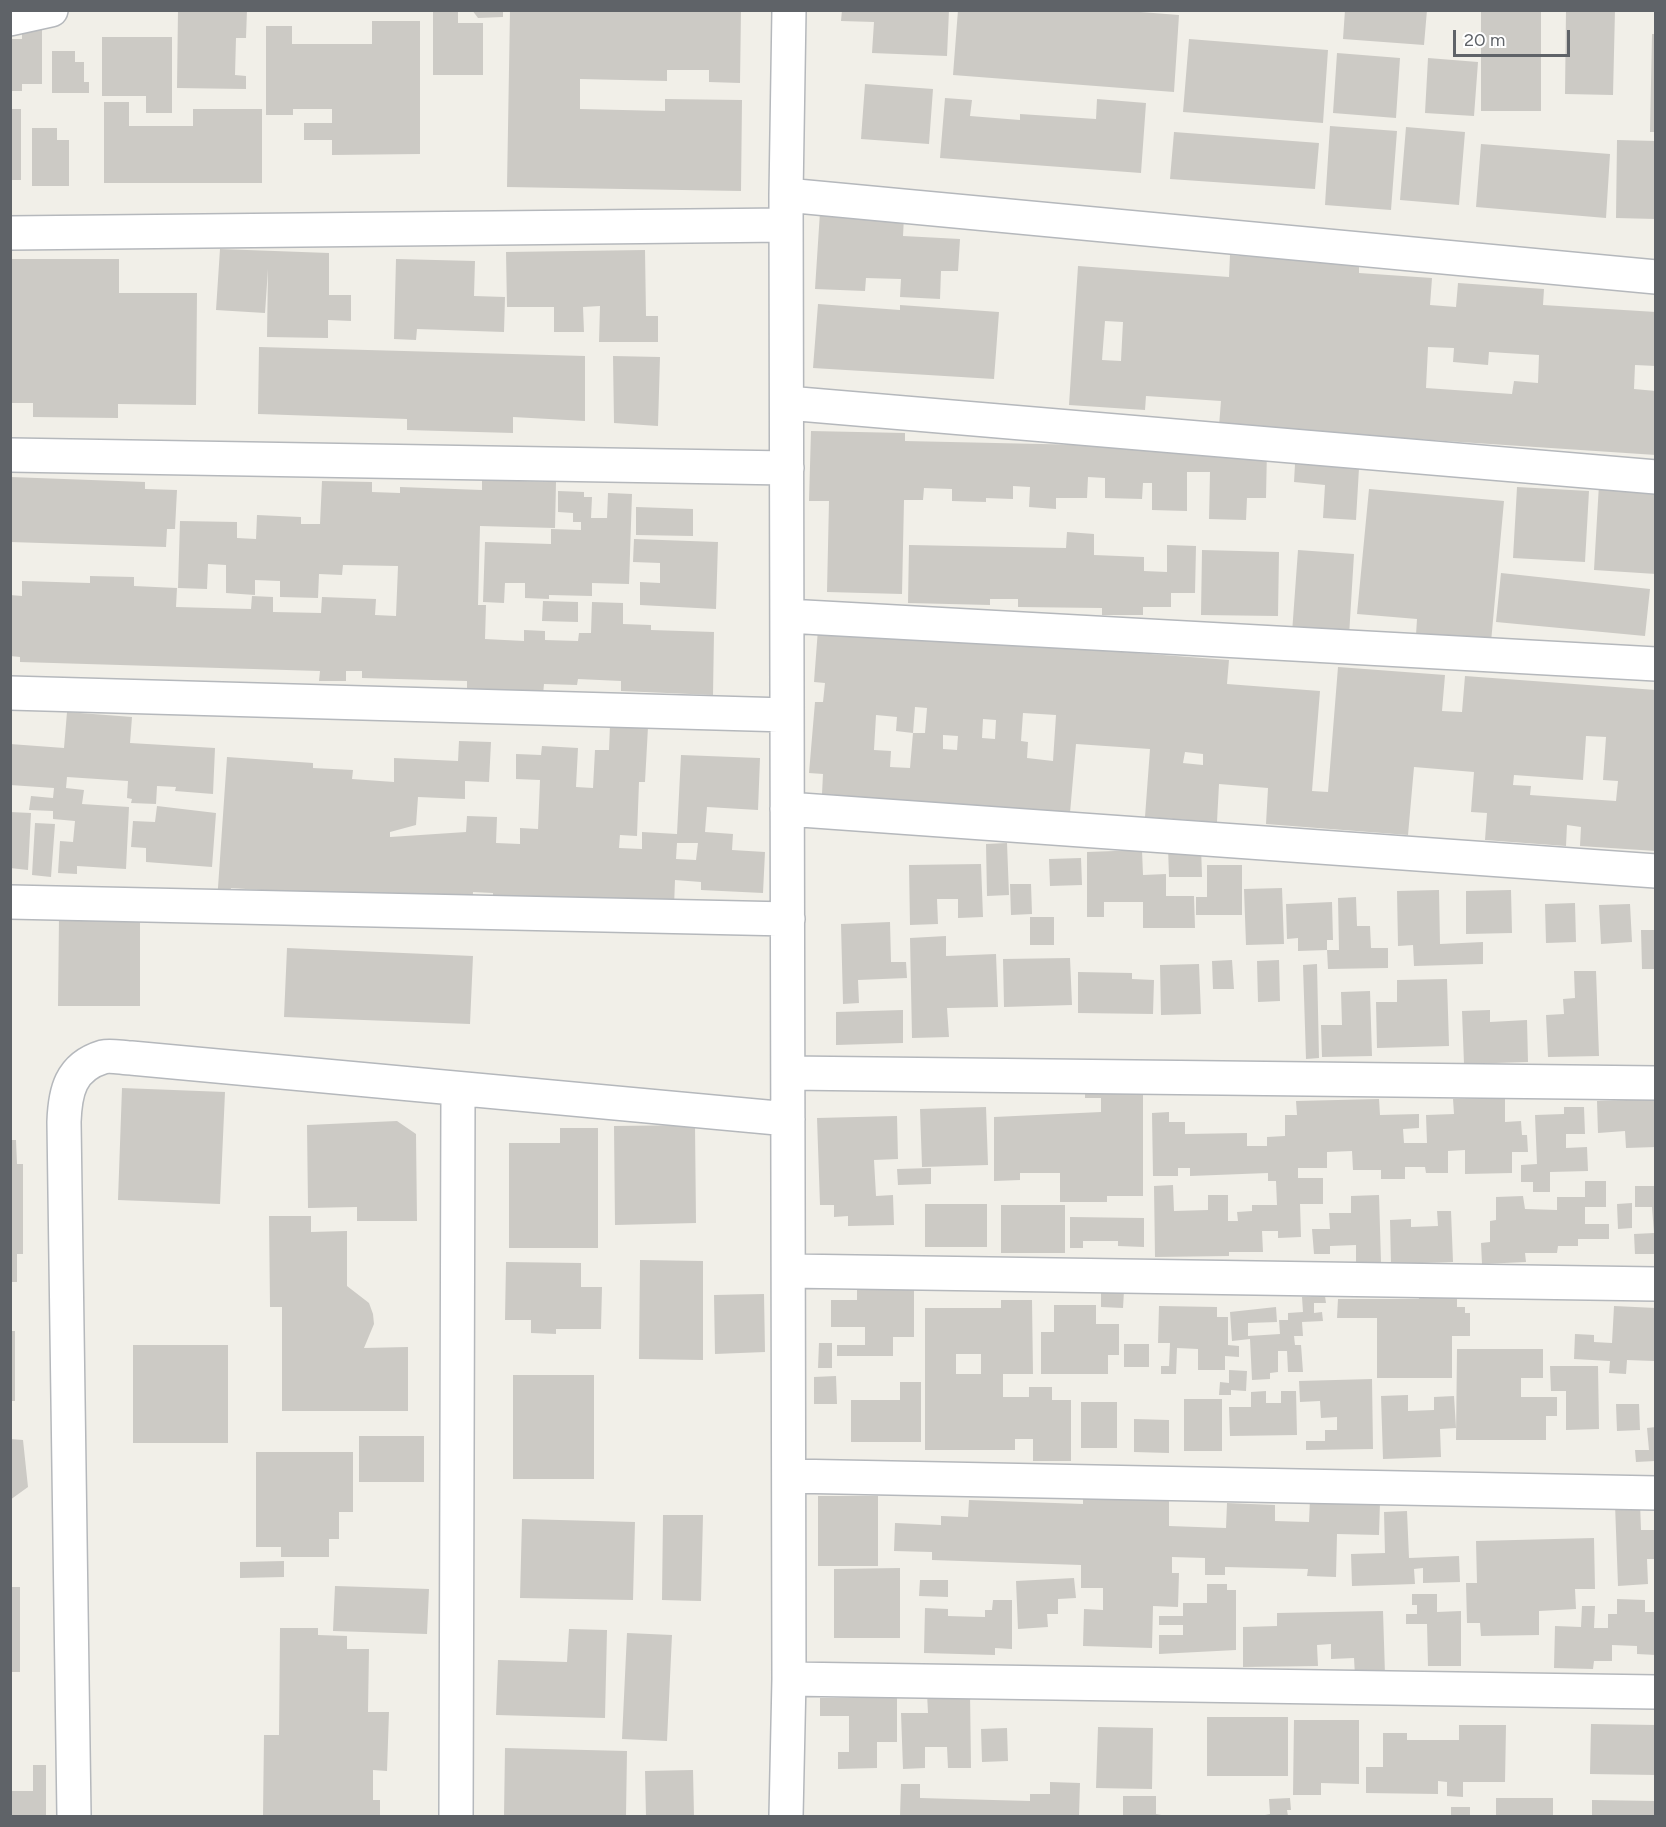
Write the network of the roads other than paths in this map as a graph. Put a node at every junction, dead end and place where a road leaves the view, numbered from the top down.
1 (51, 10) edge
2 (789, 10) edge
3 (10, 19) edge
4 (786, 210) junction
5 (10, 233) edge
6 (1656, 277) edge
7 (787, 404) junction
8 (10, 455) edge
9 (787, 468) junction
10 (1656, 477) edge
11 (787, 616) junction
12 (1656, 664) edge
13 (10, 693) edge
14 (787, 715) junction
15 (787, 809) junction
16 (1656, 871) edge
17 (10, 902) edge
18 (788, 919) junction
19 (788, 1073) junction
20 (1656, 1083) edge
21 (458, 1091) junction
22 (788, 1119) junction
23 (789, 1271) junction
24 (1656, 1284) edge
25 (789, 1476) junction
26 (1656, 1493) edge
27 (789, 1679) junction
28 (1656, 1692) edge
29 (74, 1816) edge
30 (456, 1816) edge
31 (786, 1816) edge

1 - 3 street
2 - 4 street
4 - 5 street
4 - 6 street
4 - 7 street
7 - 9 street
7 - 10 street
8 - 9 street
9 - 11 street
11 - 12 street
11 - 14 street
13 - 14 street
14 - 15 street
15 - 16 street
15 - 18 street
17 - 18 street
18 - 19 street
19 - 20 street
19 - 22 street
21 - 22 street
21 - 29 street
21 - 30 street
22 - 23 street
23 - 24 street
23 - 25 street
25 - 26 street
25 - 27 street
27 - 28 street
27 - 31 street

